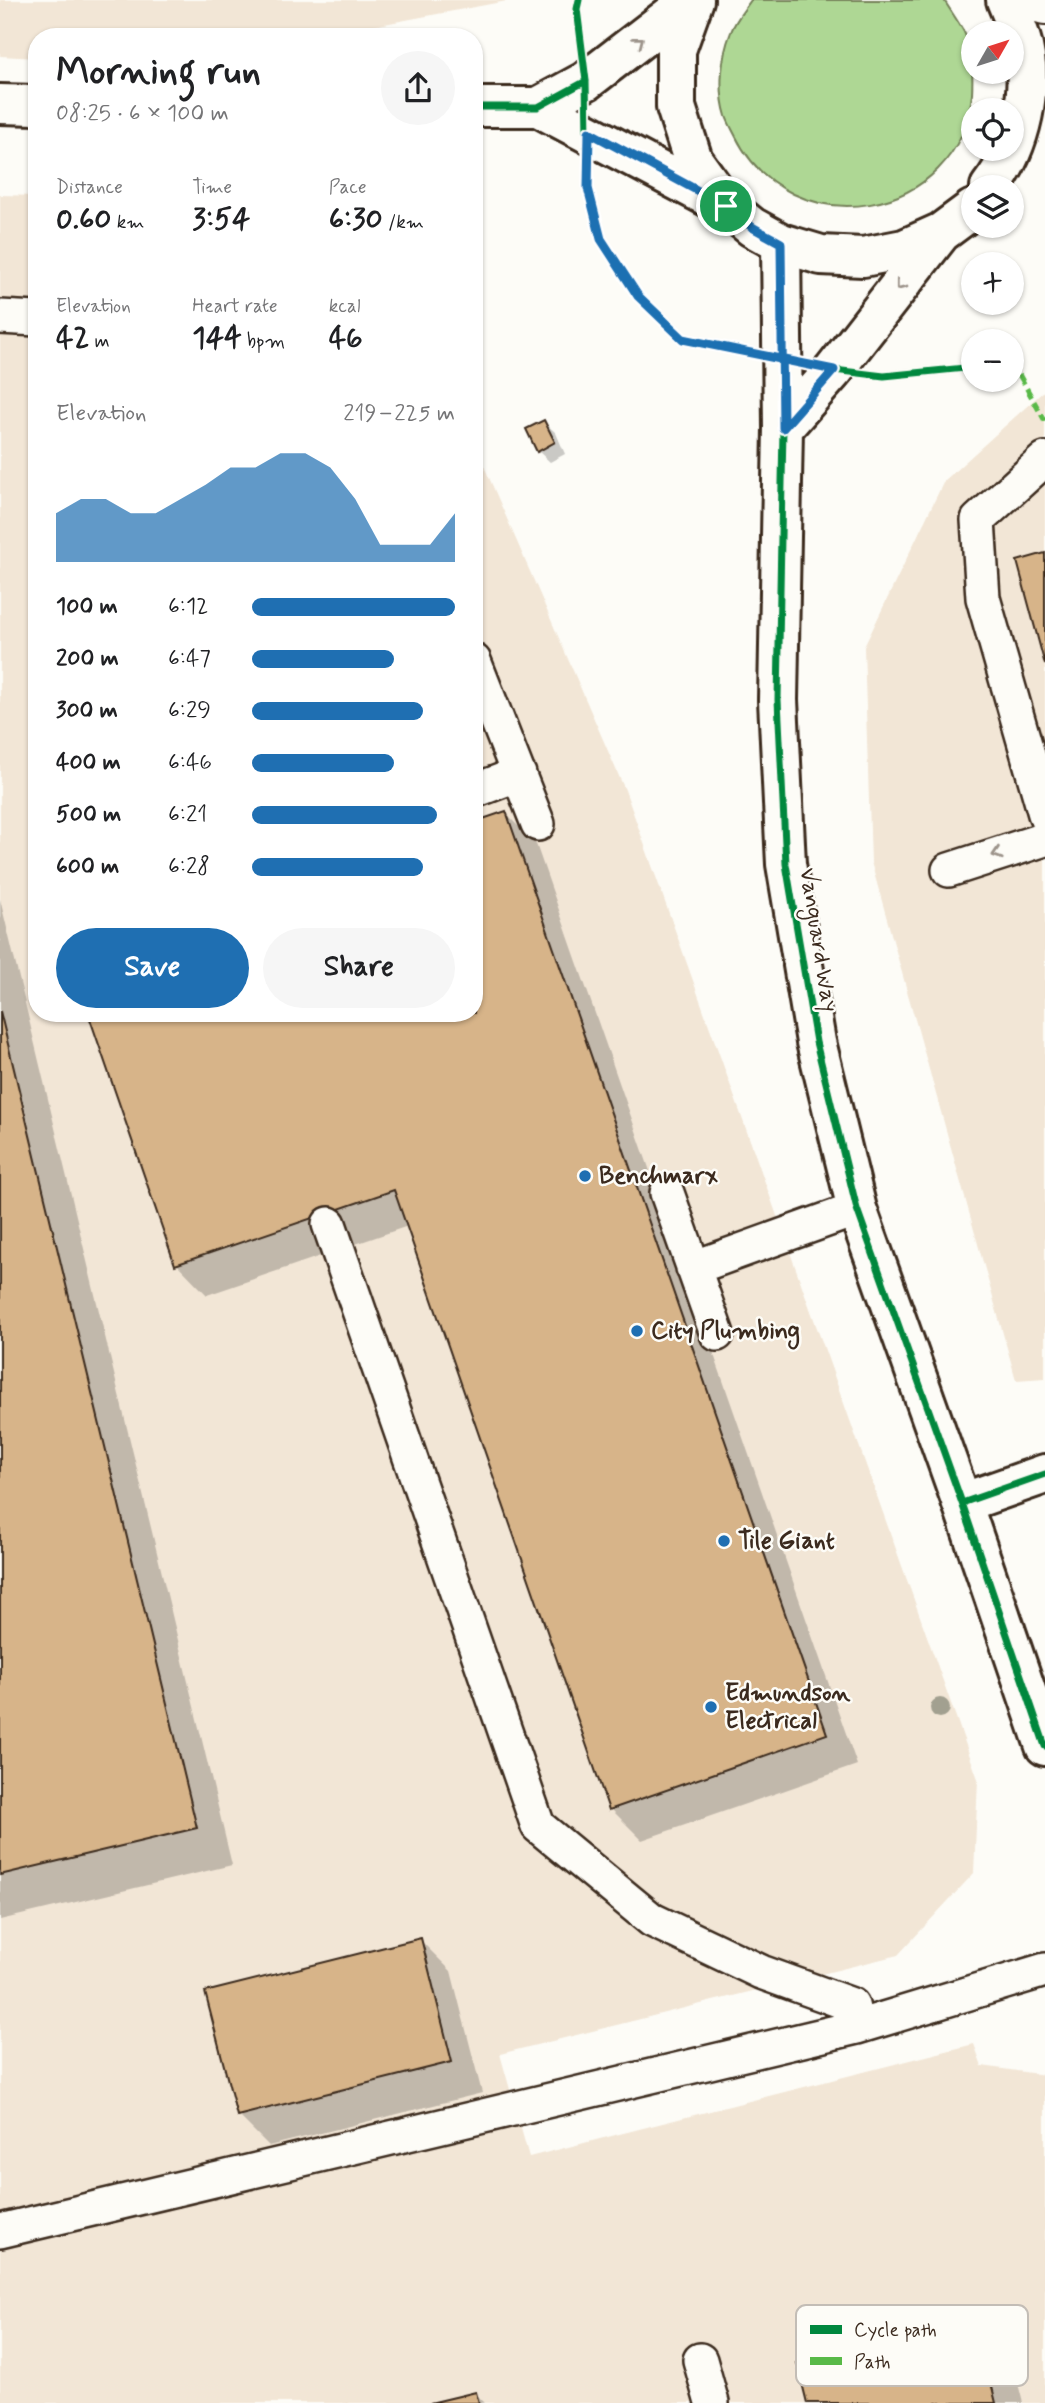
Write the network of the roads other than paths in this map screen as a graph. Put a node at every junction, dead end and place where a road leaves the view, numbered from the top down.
1 (692, 0) edge
2 (1006, 0) edge
3 (1028, 0) edge
4 (1045, 5) edge
5 (0, 104) edge
6 (28, 105) edge
7 (483, 107) edge
8 (538, 107) junction
9 (1032, 129) edge
10 (1000, 175) edge
11 (726, 206) junction
12 (961, 218) edge
13 (942, 232) junction
14 (781, 243) junction
15 (0, 317) edge
16 (28, 319) edge
17 (783, 428) junction
18 (1045, 459) edge
19 (483, 684) edge
20 (519, 774) junction
21 (483, 788) edge
22 (1045, 814) edge
23 (538, 824) dead end
24 (1045, 839) edge
25 (949, 870) dead end
26 (667, 1193) dead end
27 (857, 1209) junction
28 (329, 1224) dead end
29 (693, 1268) junction
30 (717, 1334) dead end
31 (1045, 1474) edge
32 (962, 1503) junction
33 (1045, 1746) edge
34 (1045, 1970) edge
35 (858, 2027) junction
36 (0, 2231) edge
37 (700, 2360) dead end
38 (712, 2403) edge

8 -> 1 street
1 - 11 street
2 - 9 street
3 - 4 street
5 - 6 street
7 - 8 street
8 - 11 street
9 - 10 street
11 - 14 street
12 - 13 street
13 - 14 street
13 -> 17 street
14 - 17 street, Vanguard Way
15 - 16 lane
17 - 27 street, Vanguard Way
18 - 22 lane
19 - 20 lane
20 - 21 lane
20 - 23 lane
24 -> 25 lane
26 - 29 lane
27 - 29 lane
27 - 32 street, Vanguard Way
28 - 35 lane
29 - 30 lane
31 - 32 street
32 - 33 street, Vanguard Way
34 - 35 lane
35 - 36 lane
37 - 38 lane

